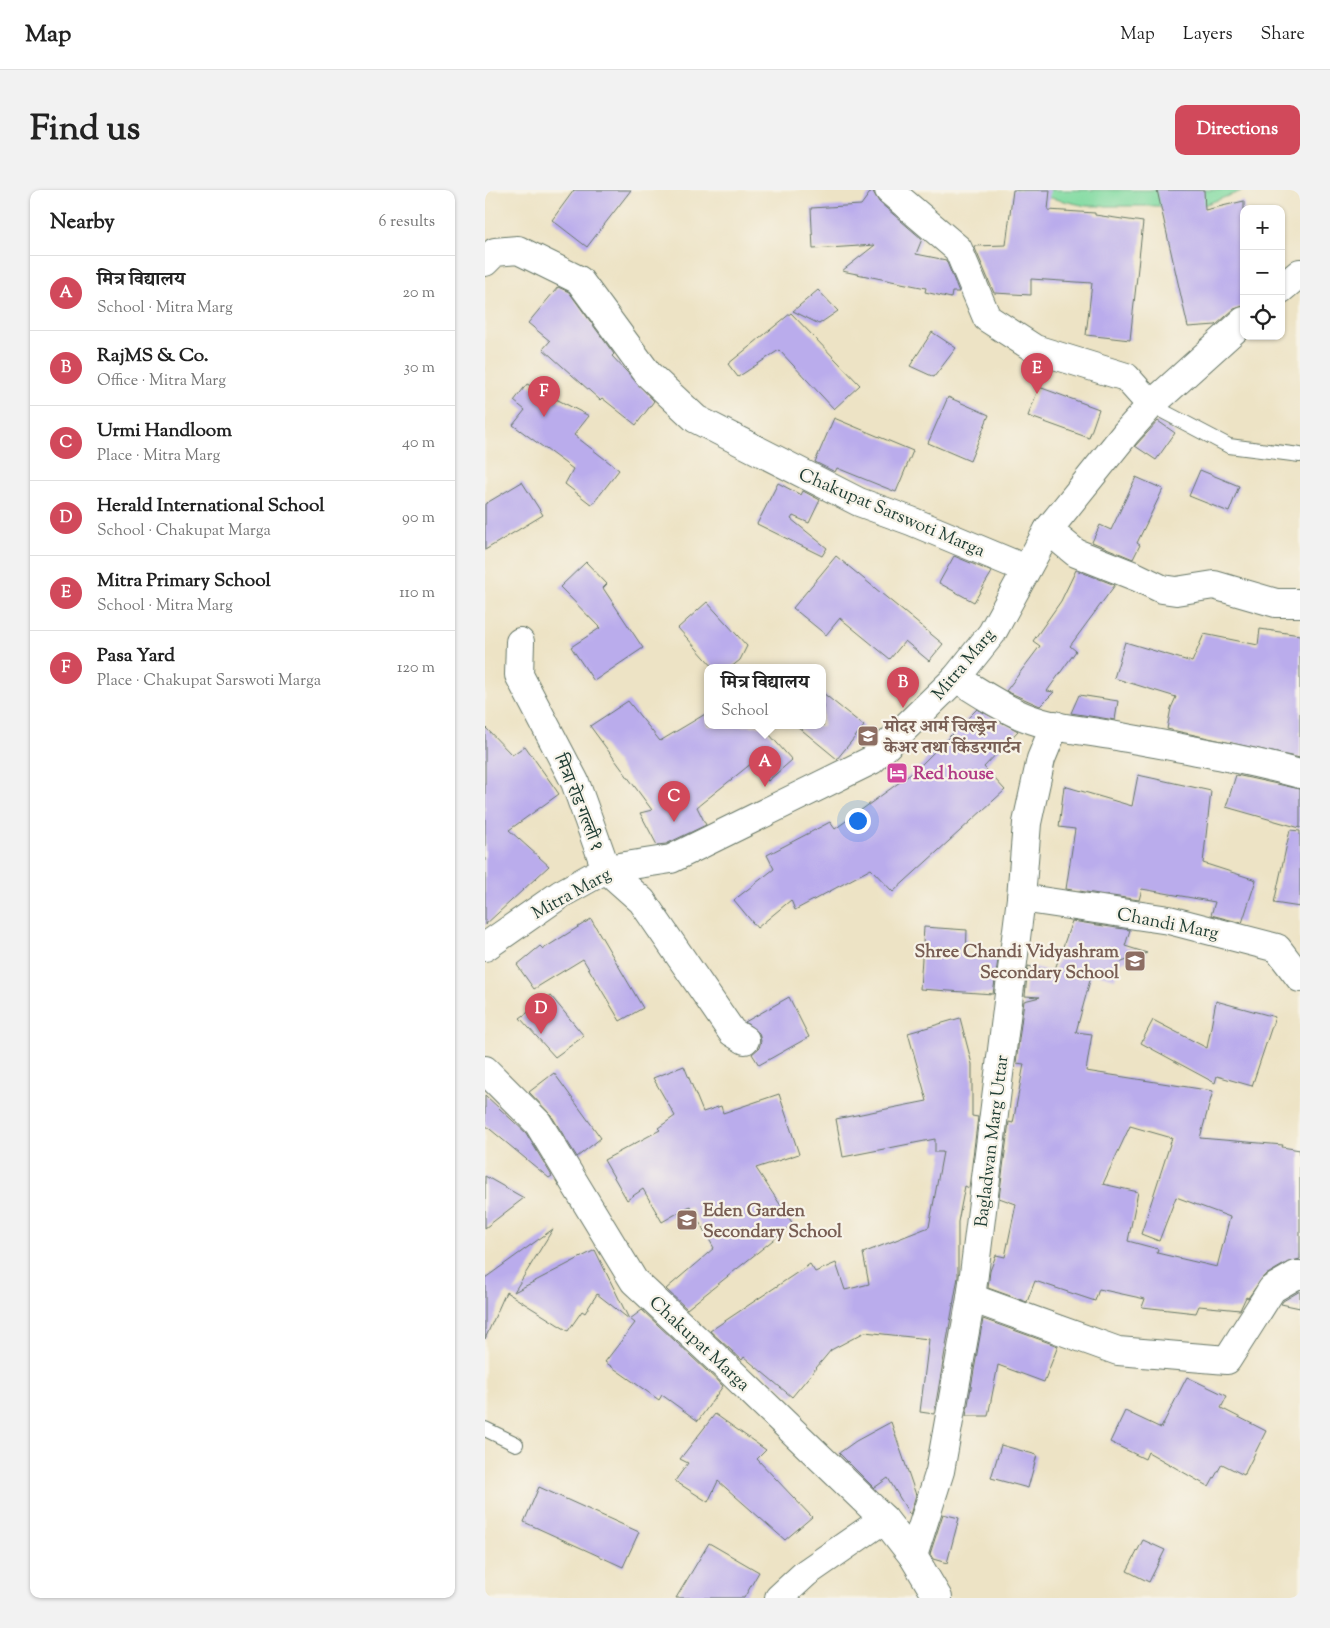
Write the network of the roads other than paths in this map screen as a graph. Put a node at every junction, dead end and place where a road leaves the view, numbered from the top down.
1 (889, 190) edge
2 (485, 262) edge
3 (1300, 272) edge
4 (1285, 285) edge
5 (1240, 325) edge
6 (1151, 405) junction
7 (1300, 455) edge
8 (1048, 530) junction
9 (1025, 569) junction
10 (1300, 603) edge
11 (519, 642) dead end
12 (956, 678) junction
13 (1055, 726) junction
14 (1300, 774) edge
15 (606, 869) junction
16 (1021, 898) junction
17 (485, 947) edge
18 (1300, 978) edge
19 (745, 1040) dead end
20 (485, 1070) edge
21 (1300, 1275) edge
22 (971, 1298) junction
23 (485, 1429) edge
24 (516, 1444) dead end
25 (884, 1519) junction
26 (913, 1556) junction
27 (779, 1598) edge
28 (938, 1598) edge

1 - 6 street
2 - 9 street, Chakupat Sarswoti Marga
3 - 4 street
5 - 6 street, Mitra Marg
6 - 7 lane
6 - 8 street, Mitra Marg
8 - 9 street, Mitra Marg
8 - 10 street
9 - 12 street, Mitra Marg
11 - 15 street, मित्रा रोड गल्ली १
12 - 13 street
12 - 15 street, Mitra Marg
13 - 14 street
13 - 16 street, Bagladwan Marg Uttar
15 - 17 street, Mitra Marg
15 - 19 street, मित्रा रोड गल्ली १
16 - 18 street, Chandi Marg
16 - 22 street, Bagladwan Marg Uttar
20 - 25 street, Chakupat Marga
21 - 22 street
22 - 26 street, Bagladwan Marg Uttar
23 - 24 lane
25 - 26 street, Chakupat Marga
25 - 27 street
26 - 28 street, Chakupat Marga

